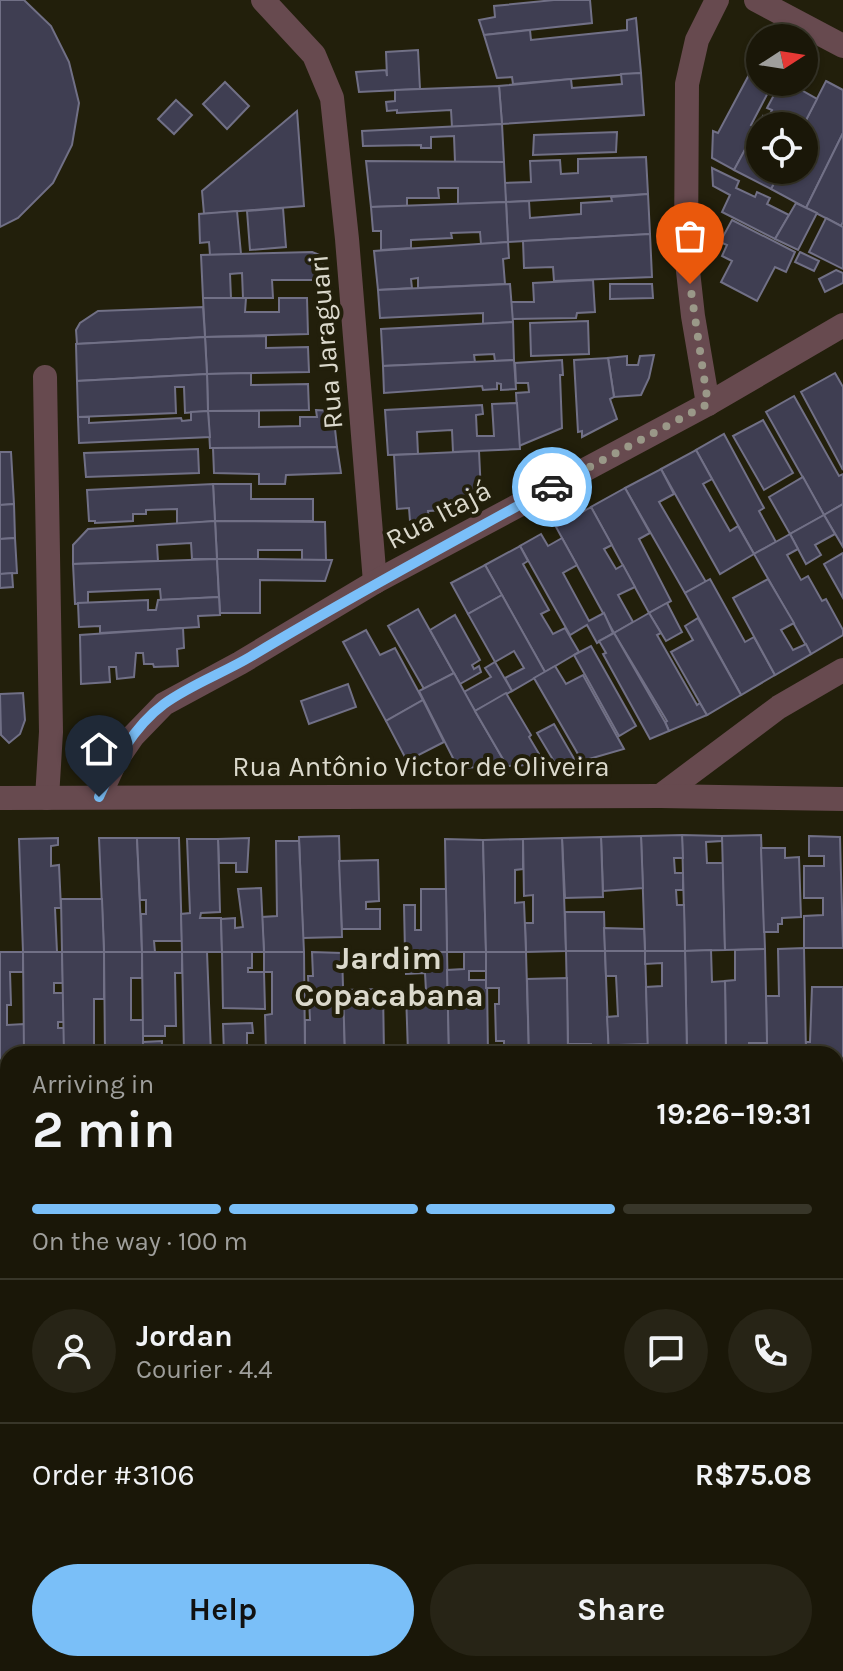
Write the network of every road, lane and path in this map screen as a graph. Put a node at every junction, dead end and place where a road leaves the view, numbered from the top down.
1 (263, 0) edge
2 (717, 0) edge
3 (756, 0) edge
4 (843, 46) edge
5 (843, 325) edge
6 (45, 377) dead end
7 (708, 404) junction
8 (375, 582) junction
9 (843, 670) edge
10 (660, 796) junction
11 (99, 797) junction
12 (0, 798) edge
13 (47, 798) junction
14 (843, 799) edge

1 - 8 street, Rua Jaraguari
2 - 7 street
3 - 4 street
5 - 7 street, Rua Itajá
6 - 13 street
7 - 8 street, Rua Itajá
8 - 11 street, Rua Itajá
9 - 10 street
10 - 11 street, Rua Antônio Victor de Oliveira
10 - 14 street, Rua Antônio Victor de Oliveira
11 - 13 street, Rua Antônio Victor de Oliveira
12 - 13 street, Rua Antônio Victor de Oliveira

